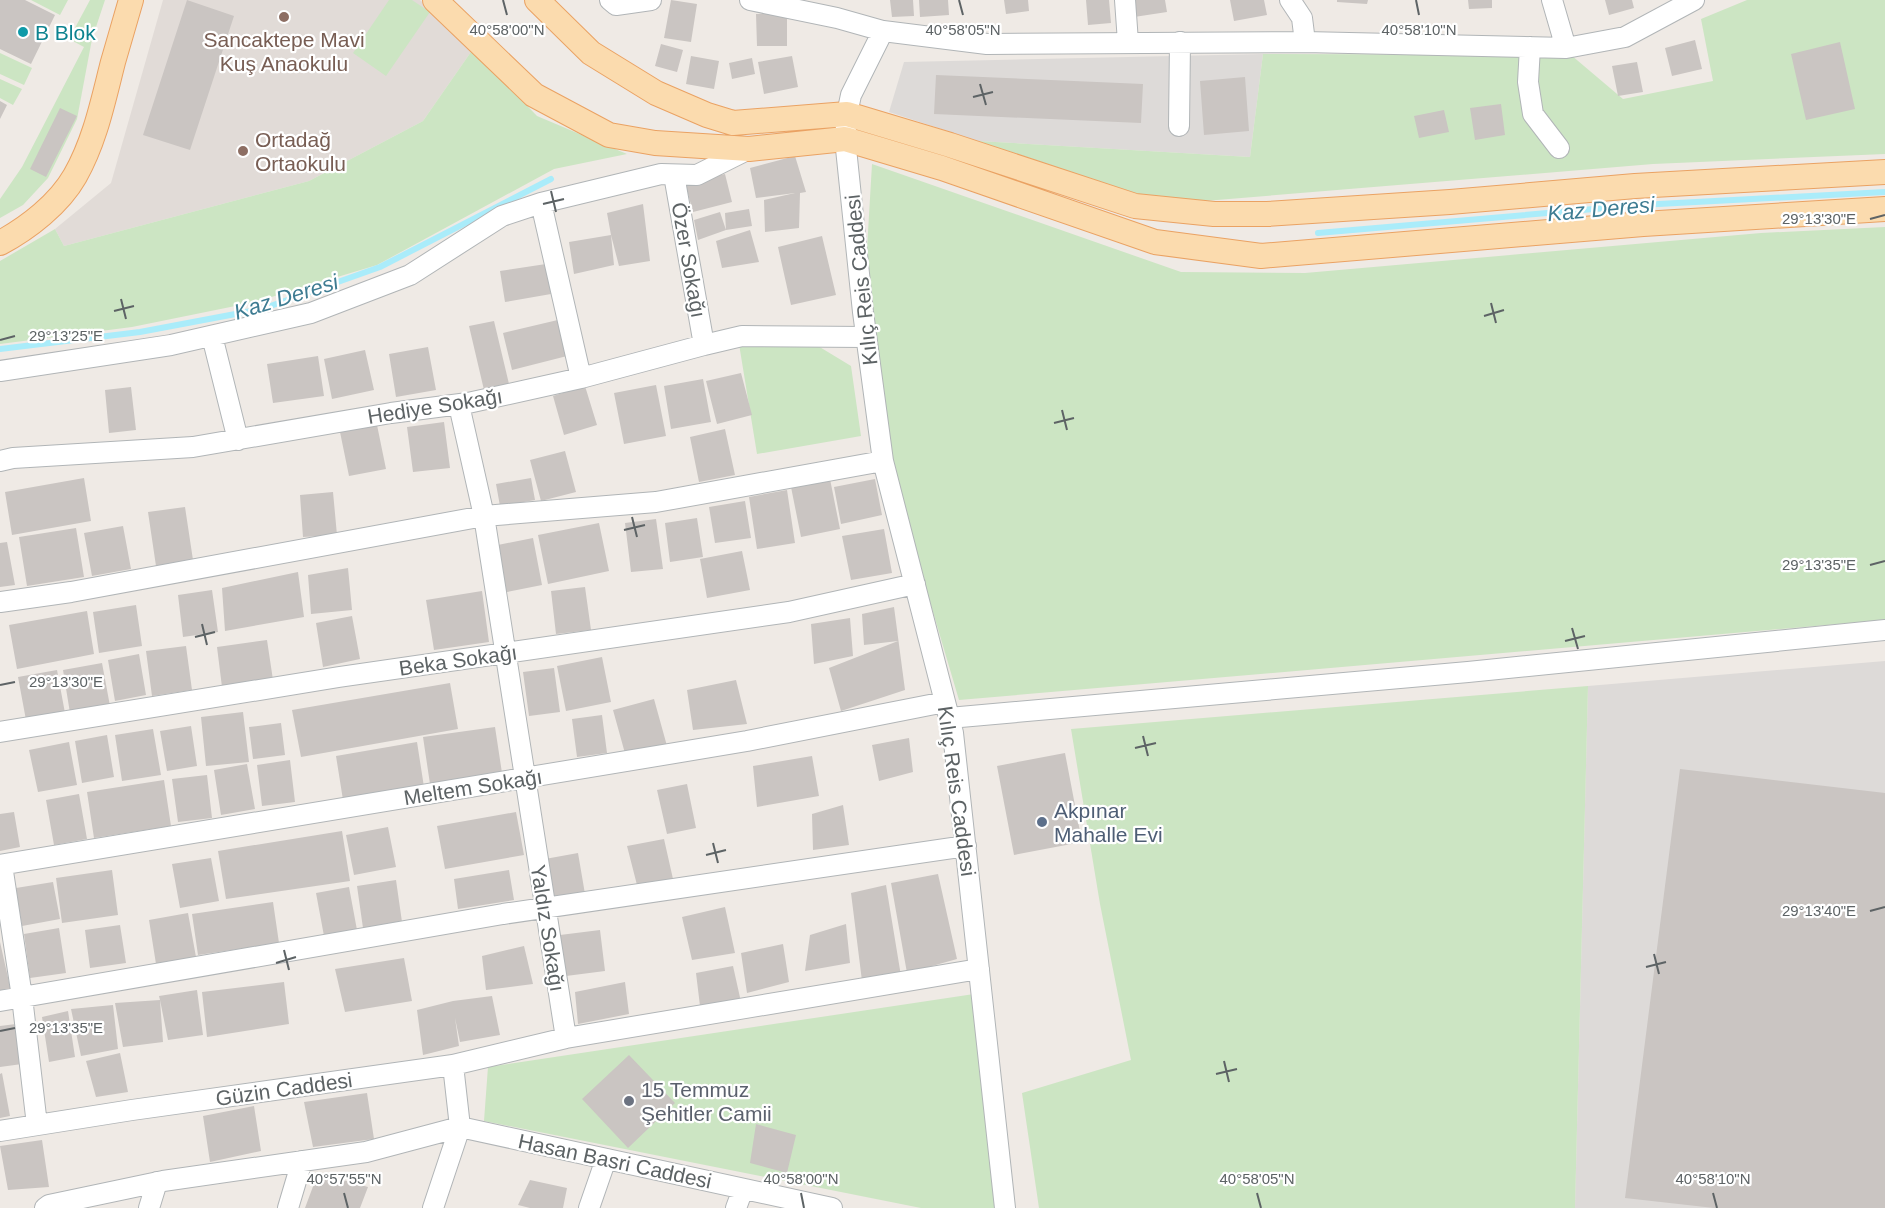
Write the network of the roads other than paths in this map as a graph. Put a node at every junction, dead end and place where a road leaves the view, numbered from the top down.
1 (131, 0) edge
2 (435, 0) edge
3 (537, 0) edge
4 (610, 0) edge
5 (651, 0) edge
6 (750, 0) edge
7 (1125, 0) edge
8 (1290, 0) edge
9 (1552, 0) edge
10 (1694, 0) edge
11 (882, 31) junction
12 (1128, 42) junction
13 (1180, 42) junction
14 (1305, 42) junction
15 (1530, 47) junction
16 (1566, 48) junction
17 (847, 114) junction
18 (1179, 126) dead end
19 (845, 139) junction
20 (1558, 148) dead end
21 (749, 149) junction
22 (1885, 172) edge
23 (674, 175) junction
24 (541, 203) junction
25 (1885, 209) edge
26 (0, 243) edge
27 (212, 336) junction
28 (866, 337) junction
29 (704, 345) junction
30 (0, 371) edge
31 (581, 378) junction
32 (459, 405) junction
33 (238, 440) junction
34 (0, 460) edge
35 (883, 461) junction
36 (484, 516) junction
37 (915, 584) junction
38 (0, 602) edge
39 (1885, 630) edge
40 (505, 653) junction
41 (947, 710) junction
42 (0, 732) edge
43 (524, 778) junction
44 (966, 846) junction
45 (1, 865) edge
46 (544, 908) junction
47 (979, 969) junction
48 (22, 997) junction
49 (0, 1001) edge
50 (566, 1038) junction
51 (453, 1065) junction
52 (37, 1125) junction
53 (460, 1127) junction
54 (0, 1131) edge
55 (606, 1159) junction
56 (302, 1161) junction
57 (157, 1182) junction
58 (743, 1189) junction
59 (45, 1208) edge
60 (149, 1208) edge
61 (288, 1208) edge
62 (433, 1208) edge
63 (589, 1208) edge
64 (736, 1208) edge
65 (832, 1208) edge
66 (1005, 1208) edge

1 - 26 main road
2 - 21 main road
3 - 17 main road
4 - 5 street
6 - 11 street
7 - 12 street
8 - 14 street
9 - 16 street
10 - 16 street
11 - 12 street
11 - 17 street, Kılıç Reis Caddesi
12 - 13 street
13 - 14 street
13 - 18 street
14 - 15 street
15 - 16 street
15 - 20 street
17 - 19 street, Kılıç Reis Caddesi
17 - 22 main road
19 - 21 main road
19 - 25 main road
19 - 28 street, Kılıç Reis Caddesi
21 - 23 street
23 - 24 street
23 - 29 street, Özer Sokağı
24 - 27 street
24 - 31 street
27 - 30 street
27 - 33 street
28 - 29 street, Hediye Sokağı
28 - 35 street, Kılıç Reis Caddesi
29 - 31 street, Hediye Sokağı
31 - 32 street, Hediye Sokağı
32 - 33 street, Hediye Sokağı
32 - 36 street, Yaldız Sokağı
33 - 34 street, Hediye Sokağı
35 - 36 street
35 - 37 street, Kılıç Reis Caddesi
36 - 38 street
36 - 40 street, Yaldız Sokağı
37 - 40 street, Beka Sokağı
37 - 41 street, Kılıç Reis Caddesi
39 - 41 street, Meltem Sokağı
40 - 42 street, Beka Sokağı
40 - 43 street, Yaldız Sokağı
41 - 43 street, Meltem Sokağı
41 - 44 street, Kılıç Reis Caddesi
43 - 45 street, Meltem Sokağı
43 - 46 street, Yaldız Sokağı
44 - 46 street
44 - 47 street, Kılıç Reis Caddesi
45 - 48 street
46 - 48 street
46 - 50 street, Yaldız Sokağı
47 - 50 street
47 - 66 street, Kılıç Reis Caddesi
48 - 49 street
48 - 52 street
50 - 51 street, Güzin Caddesi
51 - 52 street, Güzin Caddesi
51 - 53 street
52 - 54 street, Güzin Caddesi
53 - 55 street, Hasan Basri Caddesi
53 - 56 street
53 - 62 street
55 - 58 street, Hasan Basri Caddesi
55 - 63 street
56 - 57 street
56 - 61 street
57 - 59 street
57 - 60 street
58 - 64 street
58 - 65 street, Hasan Basri Caddesi

